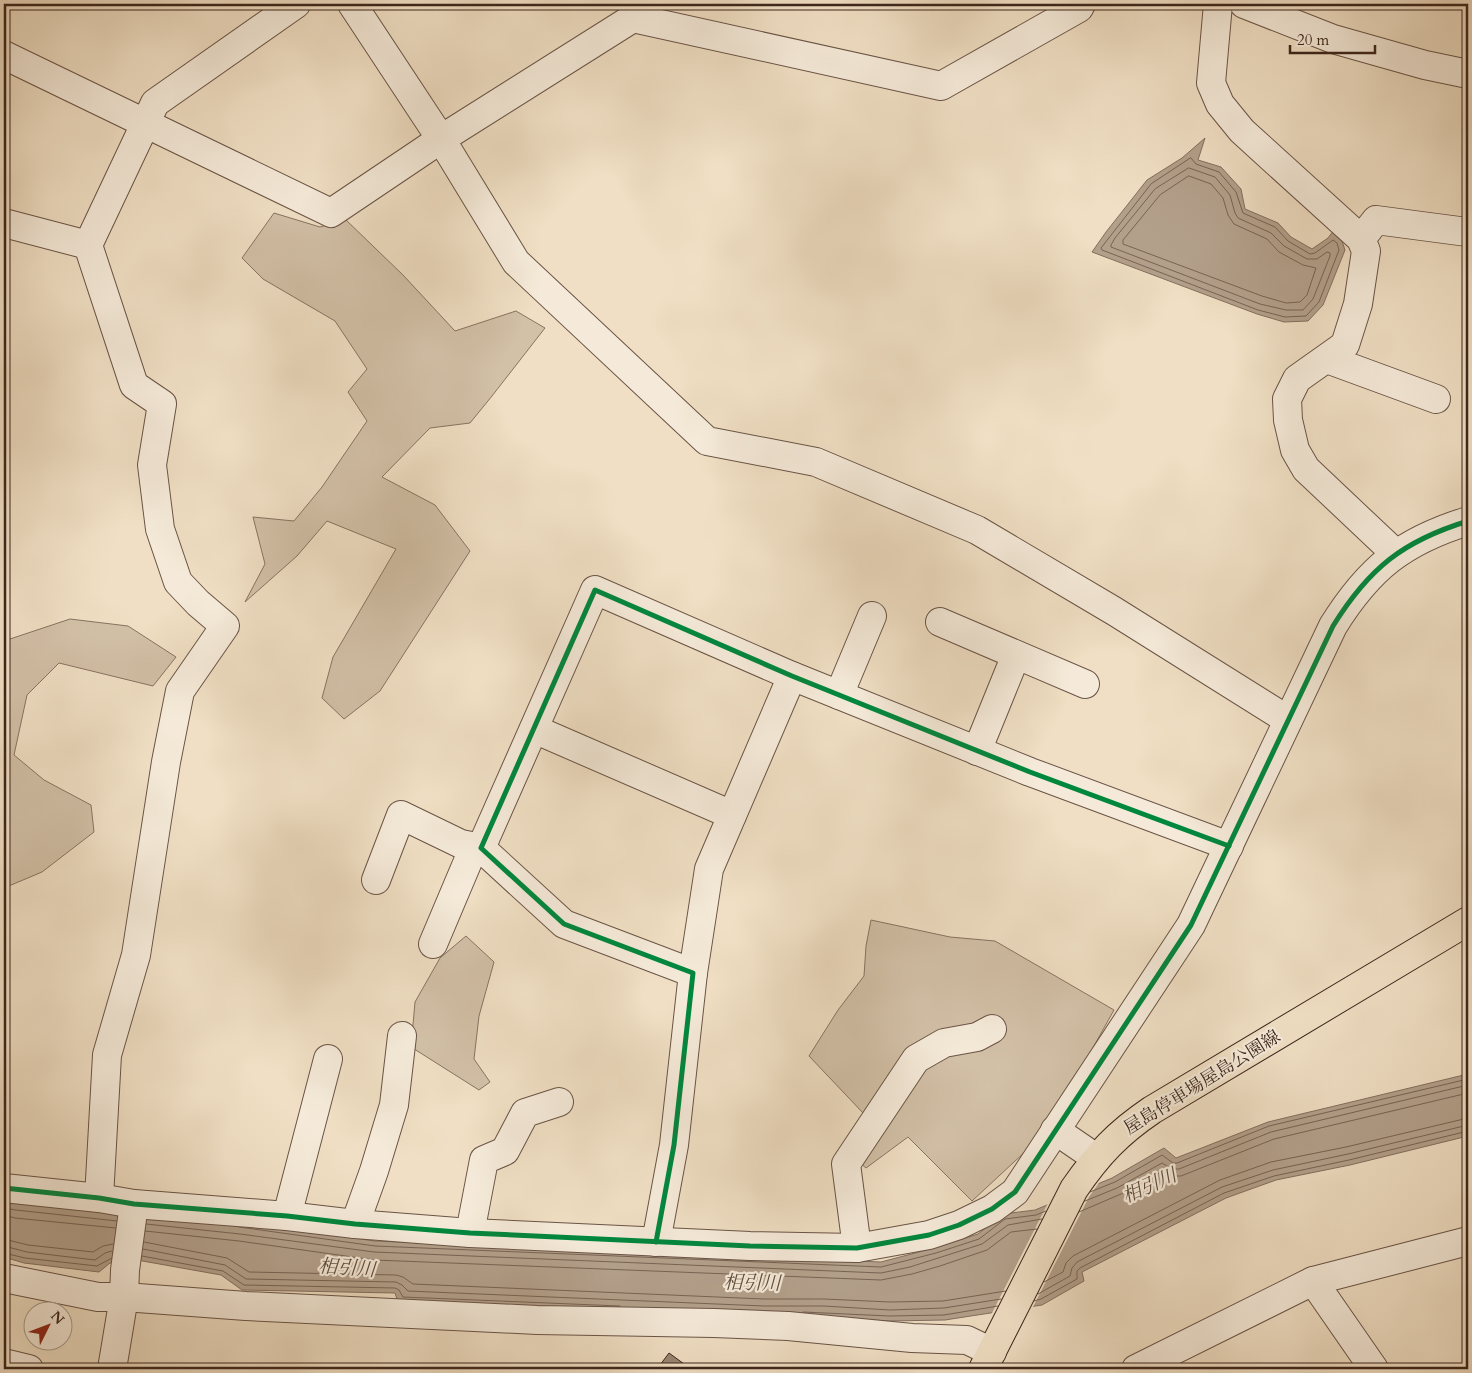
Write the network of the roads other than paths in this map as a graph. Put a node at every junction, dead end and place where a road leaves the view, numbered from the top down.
1 (296, 4) edge
2 (352, 4) edge
3 (1080, 4) edge
4 (1218, 4) edge
5 (1244, 4) edge
6 (639, 12) edge
7 (4, 55) edge
8 (1468, 74) edge
9 (145, 124) junction
10 (441, 139) junction
11 (4, 223) edge
12 (1468, 230) edge
13 (1361, 239) junction
14 (88, 245) junction
15 (1327, 359) junction
16 (1436, 399) dead end
17 (1468, 521) edge
18 (1396, 554) junction
19 (872, 616) dead end
20 (940, 622) dead end
21 (1016, 655) junction
22 (792, 676) junction
23 (1085, 684) dead end
24 (839, 695) junction
25 (1288, 720) junction
26 (534, 729) junction
27 (977, 751) junction
28 (732, 815) junction
29 (1229, 846) junction
30 (477, 848) junction
31 (376, 880) dead end
32 (1468, 920) edge
33 (434, 944) dead end
34 (693, 974) junction
35 (992, 1029) dead end
36 (402, 1036) dead end
37 (328, 1059) dead end
38 (559, 1102) dead end
39 (1055, 1130) junction
40 (1092, 1164) junction
41 (4, 1188) edge
42 (99, 1198) junction
43 (133, 1207) junction
44 (287, 1216) junction
45 (355, 1224) junction
46 (470, 1233) junction
47 (1468, 1241) edge
48 (656, 1242) junction
49 (857, 1248) junction
50 (4, 1278) edge
51 (1313, 1281) junction
52 (124, 1297) junction
53 (987, 1361) edge
54 (4, 1363) edge
55 (29, 1369) edge
56 (112, 1369) edge
57 (1136, 1369) edge
58 (1374, 1369) edge

1 - 9 street
2 - 10 street
3 - 6 street
4 - 13 street
5 - 8 street
6 - 10 street
7 - 9 street
9 - 10 street
9 - 14 street
10 - 25 street
11 - 14 street
12 - 13 street
13 - 15 street
14 - 42 street
15 - 16 street
15 - 18 street
17 - 18 street
18 - 25 street
19 - 24 street
20 - 21 street
21 - 23 street
21 - 27 street
22 - 24 street
22 - 26 street
22 - 28 street
24 - 27 street
25 - 29 street
26 - 28 street
26 - 30 street
27 - 29 street
28 - 34 street
29 - 39 street
30 - 31 street
30 - 33 street
30 - 34 street
32 - 40 main road, 屋島停車場屋島公園線
34 - 48 street
35 - 49 street
36 - 45 street
37 - 44 street
38 - 46 street
39 - 40 street
39 - 49 street
40 - 53 main road, 屋島停車場屋島公園線
41 - 42 street
42 - 43 street
43 - 44 street
43 - 52 street
44 - 45 street
45 - 46 street
46 - 48 street
47 - 51 street
48 - 49 street
50 - 52 street
51 - 57 street
51 - 58 street
52 - 53 street
52 - 56 street
54 - 55 street

